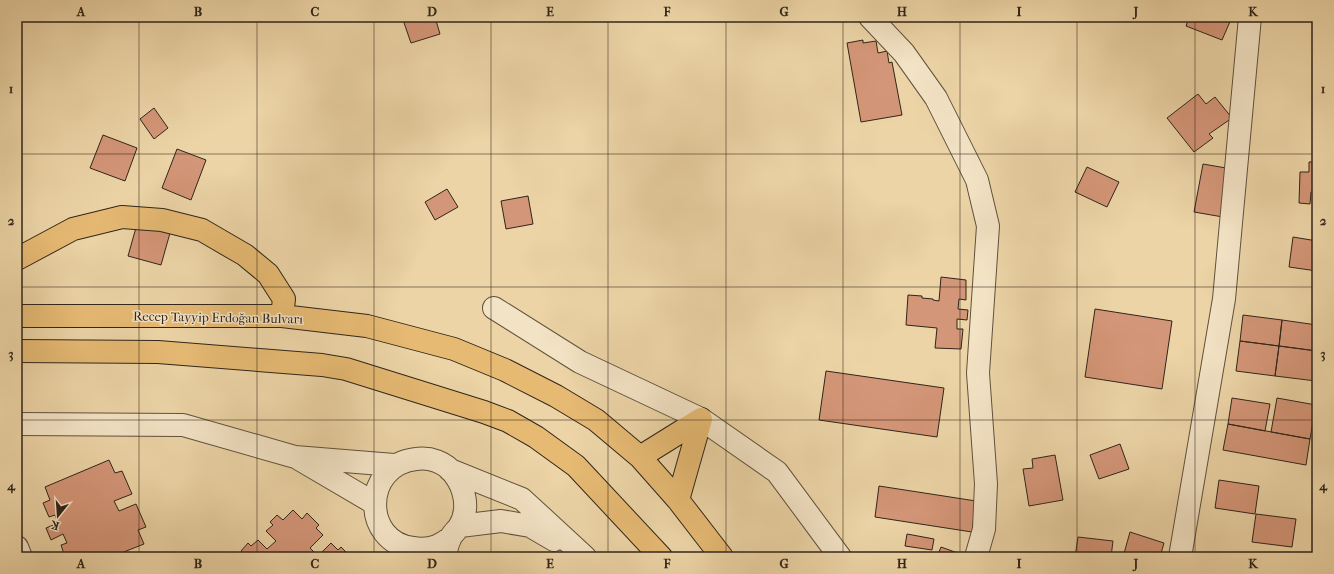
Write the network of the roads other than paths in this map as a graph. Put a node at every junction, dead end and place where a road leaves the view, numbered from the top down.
1 (870, 17) edge
2 (1250, 17) edge
3 (17, 259) edge
4 (494, 308) dead end
5 (17, 316) edge
6 (282, 316) junction
7 (17, 351) edge
8 (702, 419) junction
9 (17, 424) edge
10 (295, 457) junction
11 (640, 457) junction
12 (394, 465) junction
13 (450, 470) junction
14 (678, 500) junction
15 (374, 503) junction
16 (451, 540) edge
17 (17, 547) edge
18 (398, 549) edge
19 (21, 557) edge
20 (584, 557) edge
21 (661, 557) edge
22 (722, 557) edge
23 (840, 557) edge
24 (976, 557) edge
25 (1180, 557) edge

1 - 24 street
2 - 25 street
3 - 6 main road
4 - 8 street
5 - 6 main road, Recep Tayyip Erdoğan Bulvarı
6 - 11 main road, Recep Tayyip Erdoğan Bulvarı
7 - 21 main road
8 - 11 main road
8 - 14 main road
8 - 23 street
9 - 10 street
10 - 12 street
10 - 15 street
11 - 14 main road, Recep Tayyip Erdoğan Bulvarı
12 - 13 street
12 - 15 street
13 - 16 street
13 - 20 street
14 - 22 main road, Recep Tayyip Erdoğan Bulvarı
15 - 18 street
16 - 18 street
16 - 20 street
17 - 19 street

